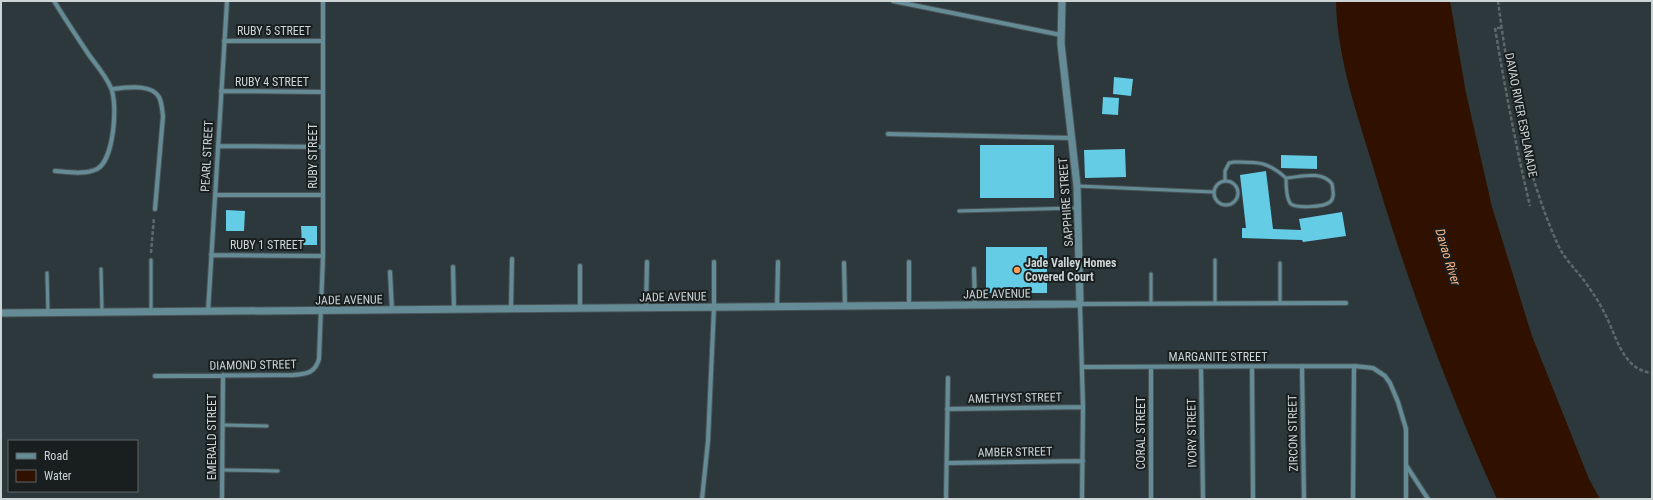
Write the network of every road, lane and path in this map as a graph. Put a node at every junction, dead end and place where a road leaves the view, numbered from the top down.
1 (54, 1) edge
2 (227, 1) edge
3 (323, 1) edge
4 (893, 1) edge
5 (1062, 1) edge
6 (1498, 1) edge
7 (1501, 28) junction
8 (1061, 36) junction
9 (224, 41) junction
10 (323, 41) junction
11 (112, 89) junction
12 (221, 91) junction
13 (323, 92) junction
14 (888, 134) dead end
15 (1072, 138) junction
16 (218, 146) junction
17 (323, 147) junction
18 (55, 171) dead end
19 (1286, 178) junction
20 (1225, 180) junction
21 (1077, 186) junction
22 (1213, 192) junction
23 (215, 195) junction
24 (323, 195) junction
25 (1530, 206) dead end
26 (1079, 208) junction
27 (155, 209) joint
28 (959, 211) dead end
29 (211, 255) junction
30 (323, 256) junction
31 (512, 259) dead end
32 (150, 260) joint
33 (1215, 260) dead end
34 (647, 262) dead end
35 (714, 262) dead end
36 (778, 262) dead end
37 (909, 262) dead end
38 (844, 263) dead end
39 (1280, 263) dead end
40 (580, 266) dead end
41 (452, 267) dead end
42 (974, 268) dead end
43 (101, 269) dead end
44 (390, 272) dead end
45 (47, 273) dead end
46 (1151, 274) dead end
47 (1215, 303) junction
48 (1280, 303) junction
49 (1346, 303) dead end
50 (1080, 304) junction
51 (1151, 304) junction
52 (909, 305) junction
53 (975, 305) junction
54 (845, 306) junction
55 (714, 307) junction
56 (777, 307) junction
57 (580, 308) junction
58 (646, 308) junction
59 (511, 309) junction
60 (392, 310) junction
61 (454, 310) junction
62 (320, 311) junction
63 (151, 312) junction
64 (208, 312) junction
65 (48, 313) junction
66 (102, 313) junction
67 (1, 314) edge
68 (1302, 366) junction
69 (1354, 366) junction
70 (1083, 367) junction
71 (1151, 367) junction
72 (1201, 367) junction
73 (1252, 367) junction
74 (1652, 373) edge
75 (223, 375) junction
76 (155, 376) dead end
77 (948, 378) dead end
78 (1084, 407) junction
79 (948, 409) junction
80 (222, 425) junction
81 (267, 426) dead end
82 (1083, 461) junction
83 (947, 463) junction
84 (1406, 464) junction
85 (222, 470) junction
86 (278, 471) dead end
87 (222, 499) edge
88 (702, 499) edge
89 (946, 499) edge
90 (1082, 499) edge
91 (1151, 499) edge
92 (1203, 499) edge
93 (1253, 499) edge
94 (1304, 499) edge
95 (1353, 499) edge
96 (1406, 499) edge
97 (1428, 499) edge

1 - 11 street
2 - 9 street, PEARL STREET
3 - 10 street, RUBY STREET
4 - 8 street
5 - 8 street, SAPPHIRE STREET
6 - 7 path
7 - 25 path, DAVAO RIVER ESPLANADE
7 - 74 path
8 - 15 street, SAPPHIRE STREET
9 - 10 street, RUBY 5 STREET
9 - 12 street, PEARL STREET
10 - 13 street, RUBY STREET
11 - 18 street
11 - 27 street
12 - 13 street, RUBY 4 STREET
12 - 16 street, PEARL STREET
13 - 17 street, RUBY STREET
14 - 15 street
15 - 21 street, SAPPHIRE STREET
16 - 17 street
16 - 23 street, PEARL STREET
17 - 24 street, RUBY STREET
19 - 19 lane
19 - 20 lane
20 - 22 lane
20 - 22 lane
21 - 22 lane
21 - 26 street, SAPPHIRE STREET
23 - 24 street
23 - 29 street, PEARL STREET
24 - 30 street, RUBY STREET
26 - 28 lane
26 - 50 street, SAPPHIRE STREET
27 - 32 path
29 - 30 street, RUBY 1 STREET
29 - 64 street, PEARL STREET
30 - 62 street, RUBY STREET
31 - 59 street
32 - 63 lane
33 - 47 lane
34 - 58 street
35 - 55 street
36 - 56 street
37 - 52 street
38 - 54 street
39 - 48 lane
40 - 57 street
41 - 61 street
42 - 53 street
43 - 66 lane
44 - 60 street
45 - 65 lane
46 - 51 lane
47 - 48 street, JADE AVENUE
47 - 51 street, JADE AVENUE
48 - 49 street, JADE AVENUE
50 - 51 street, JADE AVENUE
50 - 53 street, JADE AVENUE
50 - 70 street, SAPPHIRE STREET
52 - 53 street, JADE AVENUE
52 - 54 street, JADE AVENUE
54 - 56 street, JADE AVENUE
55 - 56 street, JADE AVENUE
55 - 58 street, JADE AVENUE
55 - 88 street
57 - 58 street, JADE AVENUE
57 - 59 street, JADE AVENUE
59 - 61 street, JADE AVENUE
60 - 61 street, JADE AVENUE
60 - 62 street, JADE AVENUE
62 - 64 street, JADE AVENUE
62 - 75 street, DIAMOND STREET
63 - 64 street, JADE AVENUE
63 - 66 street, JADE AVENUE
65 - 66 street, JADE AVENUE
65 - 67 street, JADE AVENUE
68 - 69 street, MARGANITE STREET
68 - 73 street, MARGANITE STREET
68 - 94 street, ZIRCON STREET
69 - 84 street, MARGANITE STREET
69 - 95 street
70 - 71 street, MARGANITE STREET
70 - 78 street, SAPPHIRE STREET
71 - 72 street, MARGANITE STREET
71 - 91 street, CORAL STREET
72 - 73 street, MARGANITE STREET
72 - 92 street, IVORY STREET
73 - 93 street
75 - 76 street, DIAMOND STREET
75 - 80 street, EMERALD STREET
77 - 79 street
78 - 79 street, AMETHYST STREET
78 - 82 street, SAPPHIRE STREET
79 - 83 street
80 - 81 lane
80 - 85 street, EMERALD STREET
82 - 83 street, AMBER STREET
82 - 90 street, SAPPHIRE STREET
83 - 89 street
84 - 96 street, MARGANITE STREET
84 - 97 street
85 - 86 lane
85 - 87 street, EMERALD STREET

